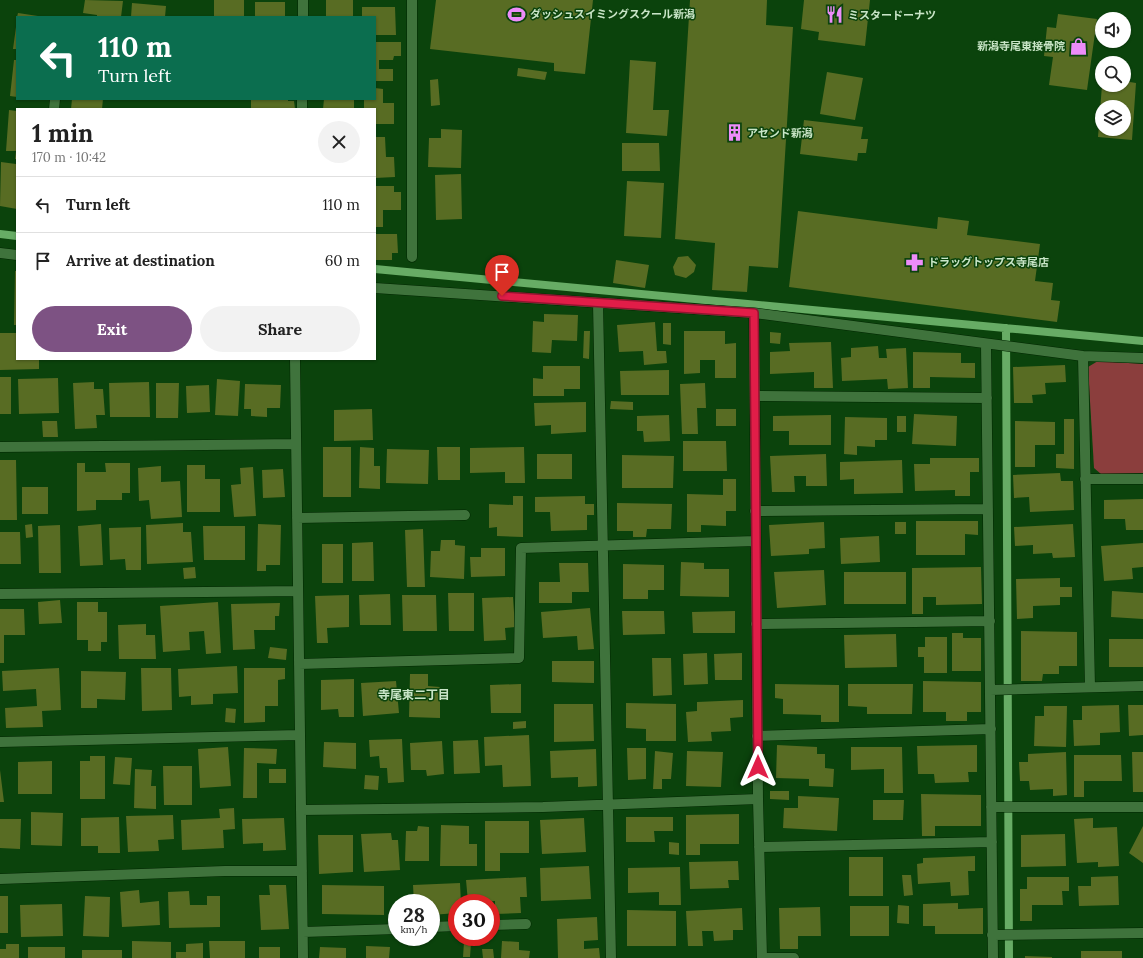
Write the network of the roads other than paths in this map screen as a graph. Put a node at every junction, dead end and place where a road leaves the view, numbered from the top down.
1 (303, 0) edge
2 (412, 0) edge
3 (303, 16) edge
4 (0, 253) edge
5 (16, 255) edge
6 (412, 257) dead end
7 (376, 288) edge
8 (598, 302) junction
9 (754, 313) junction
10 (986, 344) junction
11 (1083, 356) junction
12 (1143, 358) edge
13 (295, 360) edge
14 (755, 396) junction
15 (987, 398) junction
16 (296, 444) junction
17 (0, 447) edge
18 (1085, 479) junction
19 (1143, 479) edge
20 (988, 509) junction
21 (755, 511) junction
22 (466, 515) dead end
23 (297, 518) junction
24 (756, 541) junction
25 (603, 545) junction
26 (298, 591) junction
27 (0, 594) edge
28 (990, 621) junction
29 (756, 624) junction
30 (299, 664) junction
31 (1143, 686) edge
32 (1090, 687) junction
33 (990, 690) junction
34 (991, 729) junction
35 (300, 735) junction
36 (757, 736) junction
37 (0, 742) edge
38 (758, 799) junction
39 (609, 804) junction
40 (1143, 807) edge
41 (991, 808) junction
42 (302, 810) junction
43 (992, 842) junction
44 (759, 847) junction
45 (302, 871) junction
46 (0, 879) edge
47 (526, 924) dead end
48 (500, 925) edge
49 (388, 929) edge
50 (303, 932) junction
51 (1143, 933) edge
52 (992, 935) junction
53 (303, 958) edge
54 (611, 958) edge
55 (762, 958) edge
56 (794, 958) edge
57 (993, 958) edge

1 - 3 street
2 - 6 street
4 - 5 street
7 - 8 street
8 - 9 street
8 - 25 street
9 - 10 street
9 - 14 street
10 - 11 street
10 - 15 street
11 - 12 street
11 - 18 street
13 - 16 street
14 - 15 street
14 - 21 street
15 - 20 street
16 - 17 street
16 - 23 street
18 - 19 street
18 - 32 street
20 - 21 street
20 - 28 street
21 - 24 street
22 - 23 street
23 - 26 street
24 - 25 street
24 - 29 street
25 - 30 street
25 - 39 street
26 - 27 street
26 - 30 street
28 - 29 street
28 - 33 street
29 - 36 street
30 - 35 street
31 - 32 street
32 - 33 street
33 - 34 street
34 - 36 street
34 - 41 street
35 - 37 street
35 - 42 street
36 - 38 street
38 - 39 street
38 - 44 street
39 - 42 street
39 - 54 street
40 - 41 street
41 - 43 street
42 - 45 street
43 - 44 street
43 - 52 street
44 - 55 street
45 - 46 street
45 - 50 street
47 - 48 street
49 - 50 street
50 - 53 street
51 - 52 street
52 - 57 street
55 - 56 street

